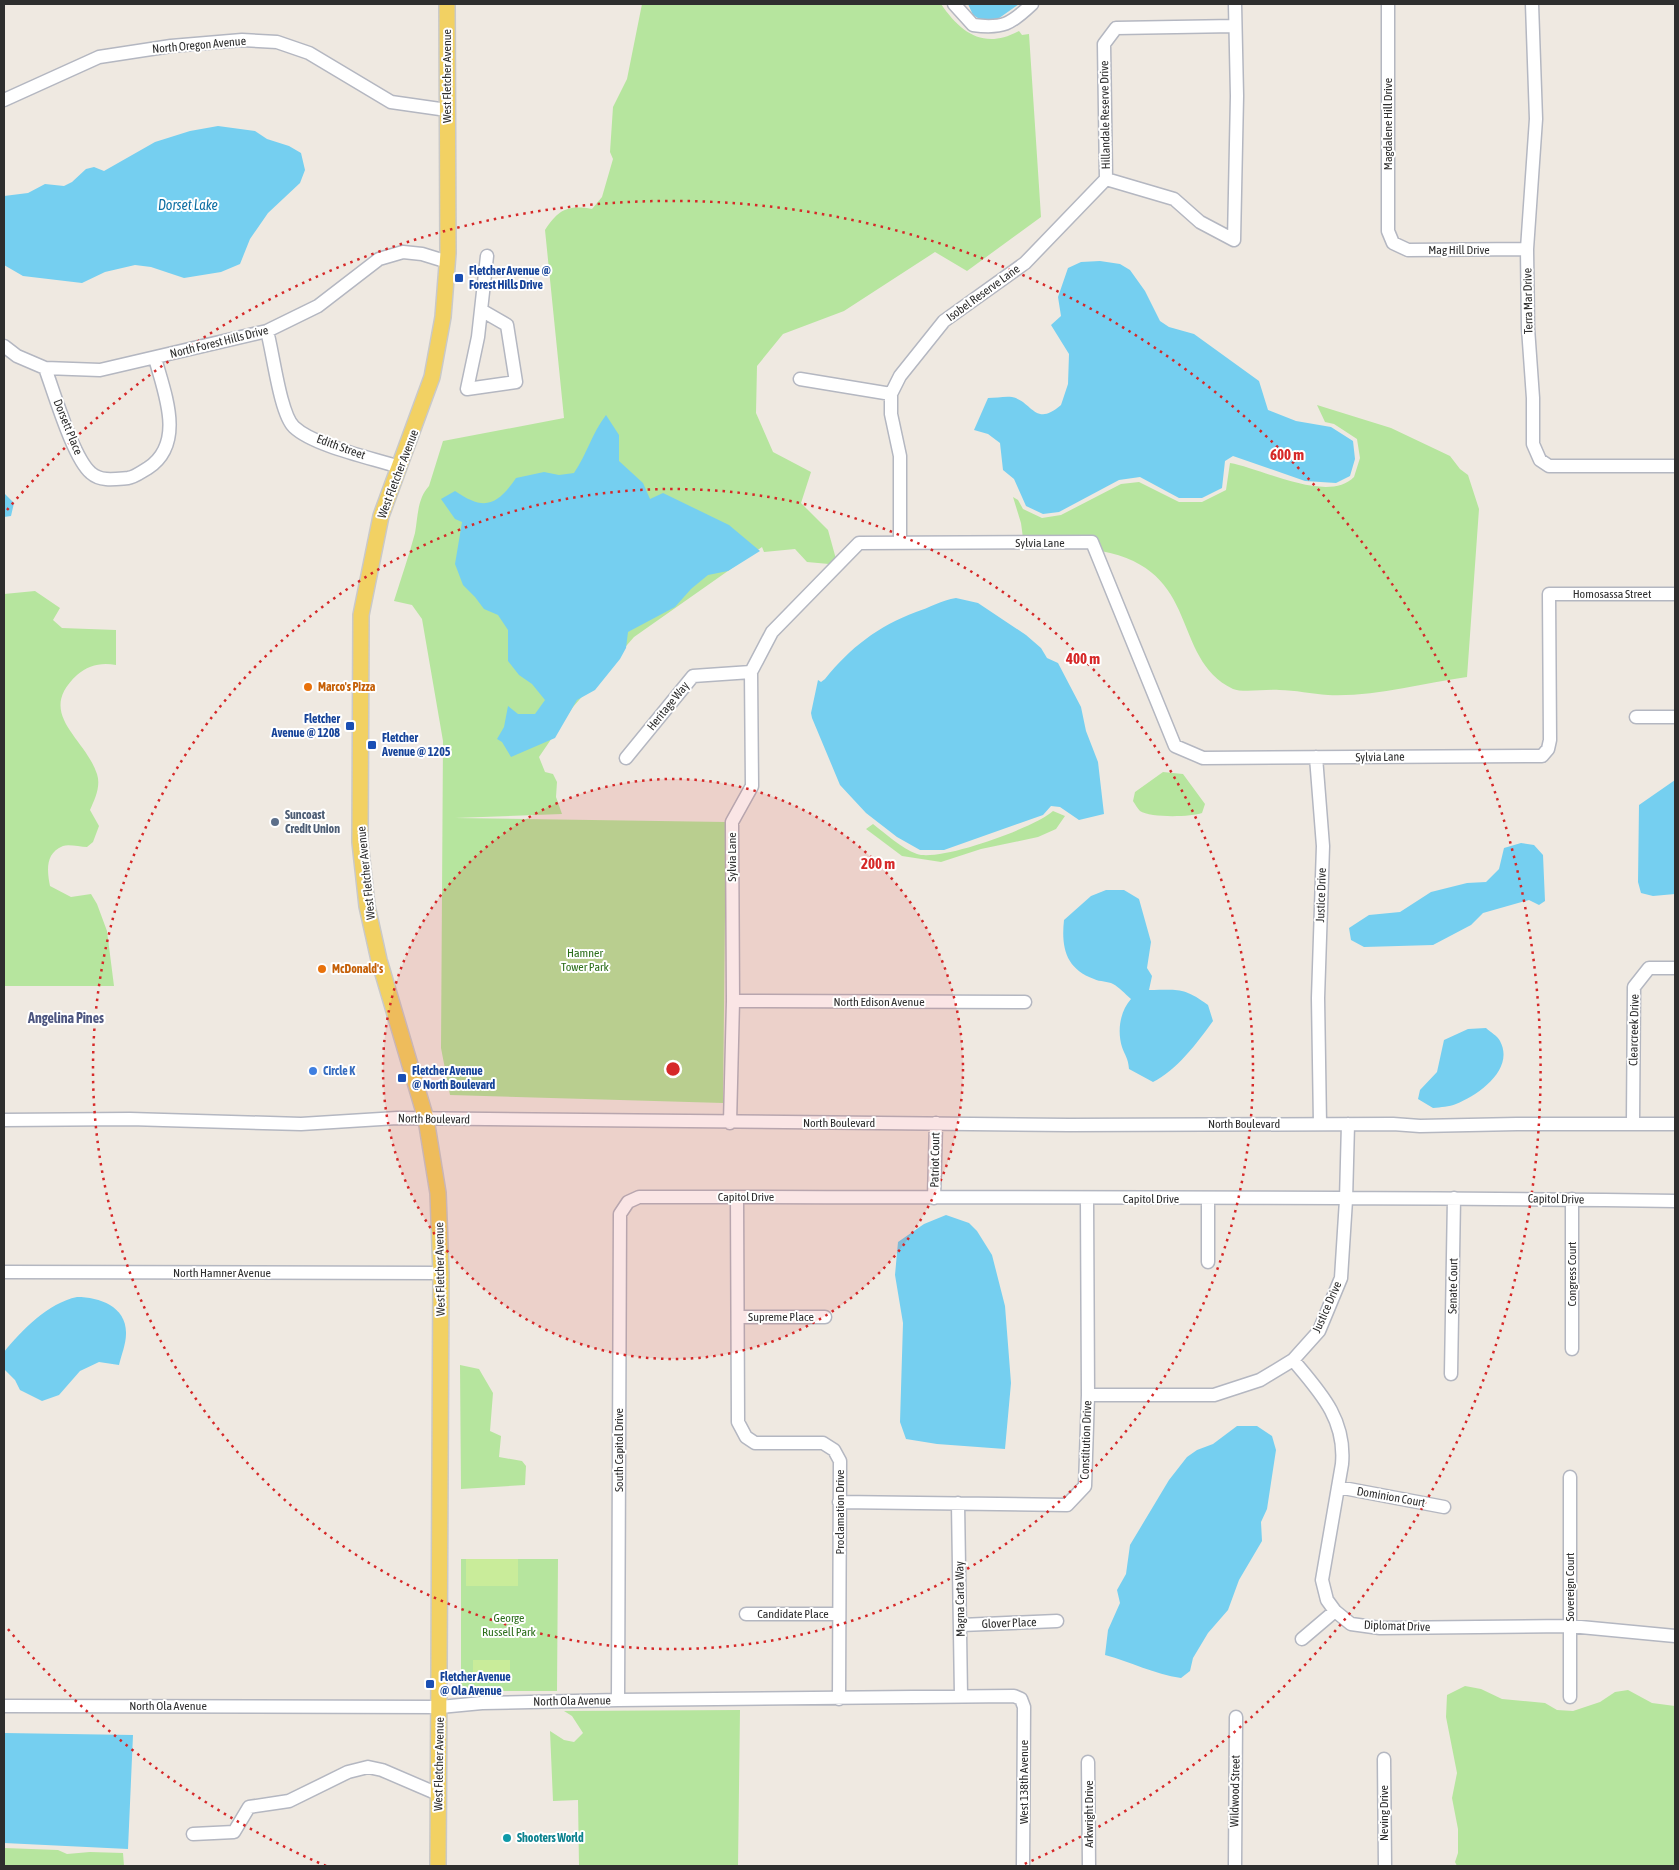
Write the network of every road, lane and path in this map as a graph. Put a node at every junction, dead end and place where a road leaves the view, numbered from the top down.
1 (447, 4) edge
2 (954, 4) edge
3 (1032, 4) edge
4 (1235, 4) edge
5 (1388, 4) edge
6 (1532, 4) edge
7 (1236, 26) junction
8 (4, 100) edge
9 (447, 110) junction
10 (1106, 179) junction
11 (1393, 243) joint
12 (1527, 249) junction
13 (487, 256) dead end
14 (448, 262) junction
15 (481, 310) junction
16 (267, 331) junction
17 (4, 346) edge
18 (155, 358) junction
19 (45, 368) junction
20 (800, 379) dead end
21 (891, 394) junction
22 (399, 466) junction
23 (1675, 466) edge
24 (900, 543) junction
25 (1549, 594) joint
26 (1675, 594) edge
27 (751, 672) junction
28 (1636, 717) dead end
29 (1675, 717) edge
30 (1316, 757) junction
31 (626, 758) dead end
32 (1675, 968) edge
33 (733, 1001) junction
34 (1024, 1002) dead end
35 (426, 1119) junction
36 (4, 1120) edge
37 (730, 1123) junction
38 (936, 1123) junction
39 (1633, 1123) junction
40 (1320, 1124) junction
41 (1348, 1124) junction
42 (1675, 1124) edge
43 (738, 1197) junction
44 (934, 1198) junction
45 (1454, 1198) junction
46 (1087, 1199) junction
47 (1208, 1199) junction
48 (1572, 1199) junction
49 (1346, 1200) junction
50 (1675, 1201) edge
51 (628, 1202) joint
52 (1208, 1262) dead end
53 (4, 1272) edge
54 (441, 1273) junction
55 (738, 1317) junction
56 (825, 1317) dead end
57 (1572, 1349) dead end
58 (1293, 1360) junction
59 (1452, 1374) dead end
60 (1088, 1395) junction
61 (1570, 1477) dead end
62 (1338, 1487) junction
63 (839, 1502) junction
64 (958, 1503) junction
65 (1444, 1507) dead end
66 (1335, 1612) junction
67 (746, 1614) dead end
68 (839, 1614) junction
69 (1058, 1622) dead end
70 (961, 1625) junction
71 (1570, 1626) junction
72 (1675, 1636) edge
73 (1302, 1639) dead end
74 (961, 1696) junction
75 (1570, 1696) dead end
76 (839, 1698) junction
77 (1021, 1698) joint
78 (618, 1700) junction
79 (4, 1706) edge
80 (440, 1707) junction
81 (1236, 1717) dead end
82 (1384, 1759) dead end
83 (1088, 1762) dead end
84 (438, 1794) junction
85 (193, 1834) dead end
86 (438, 1866) edge
87 (1023, 1866) edge
88 (1089, 1866) edge
89 (1235, 1866) edge
90 (1385, 1866) edge

1 - 9 main road, West Fletcher Avenue
2 - 3 street
4 - 7 street, Hillandale Reserve Drive
5 - 11 street, Magdalene Hill Drive
6 - 12 street, Terra Mar Drive
7 - 10 street, Hillandale Reserve Drive
7 - 10 street, Hillandale Reserve Drive
8 - 9 street, North Oregon Avenue
9 - 14 main road, West Fletcher Avenue
10 - 21 street, Isobel Reserve Lane
11 - 12 street, Mag Hill Drive
12 - 23 street, Terra Mar Drive
13 - 15 street
14 - 16 street, North Forest Hills Drive
14 - 22 main road, West Fletcher Avenue
15 - 15 street
16 - 18 street, North Forest Hills Drive
16 - 22 street, Edith Street
17 - 19 street, North Forest Hills Drive
18 - 19 street, North Forest Hills Drive
18 - 19 street, Dorsett Place
20 - 21 street
21 - 24 street
22 - 35 main road, West Fletcher Avenue
24 - 27 street, Sylvia Lane
24 - 30 street, Sylvia Lane
25 - 26 street, Homosassa Street
25 - 30 street, Sylvia Lane
27 - 31 street, Heritage Way
27 - 33 street, Sylvia Lane
28 - 29 street
30 - 40 street, Justice Drive
32 - 39 street, Clearcreek Drive
33 - 34 street, North Edison Avenue
33 - 37 street, Sylvia Lane
35 - 36 street, North Boulevard
35 - 37 street, North Boulevard
35 - 54 main road, West Fletcher Avenue
37 - 38 street, North Boulevard
38 - 40 street, North Boulevard
38 - 44 street, Patriot Court
39 - 41 street, North Boulevard
39 - 42 street, North Boulevard
40 - 41 street, North Boulevard
41 - 49 street, Justice Drive
43 - 44 street, Capitol Drive
43 - 51 street, Capitol Drive
43 - 55 street, Proclamation Drive
44 - 46 street, Capitol Drive
45 - 48 street, Capitol Drive
45 - 49 street, Capitol Drive
45 - 59 street, Senate Court
46 - 47 street, Capitol Drive
46 - 60 street, Constitution Drive
47 - 49 street, Capitol Drive
47 - 52 street
48 - 50 street, Capitol Drive
48 - 57 street, Congress Court
49 - 58 street, Justice Drive
51 - 78 street, South Capitol Drive
53 - 54 street, North Hamner Avenue
54 - 80 main road, West Fletcher Avenue
55 - 56 street, Supreme Place
55 - 63 street, Proclamation Drive
58 - 60 street, Justice Drive
58 - 62 street
60 - 64 street, Constitution Drive
61 - 71 street, Sovereign Court
62 - 65 street, Dominion Court
62 - 66 street
63 - 64 street, Constitution Drive
63 - 68 street, Proclamation Drive
64 - 70 street, Magna Carta Way
66 - 71 street, Diplomat Drive
66 - 73 street
67 - 68 street, Candidate Place
68 - 76 street, Proclamation Drive
69 - 70 street, Glover Place
70 - 74 street, Magna Carta Way
71 - 72 street, Diplomat Drive
71 - 75 street, Sovereign Court
74 - 76 street, North Ola Avenue
74 - 77 street, North Ola Avenue
76 - 78 street, North Ola Avenue
77 - 87 street, West 138th Avenue
78 - 80 street, North Ola Avenue
79 - 80 street, North Ola Avenue
80 - 84 main road, West Fletcher Avenue
81 - 89 street, Wildwood Street
82 - 90 street, Neving Drive
83 - 88 street, Arkwright Drive
84 - 85 street
84 - 86 main road, West Fletcher Avenue

